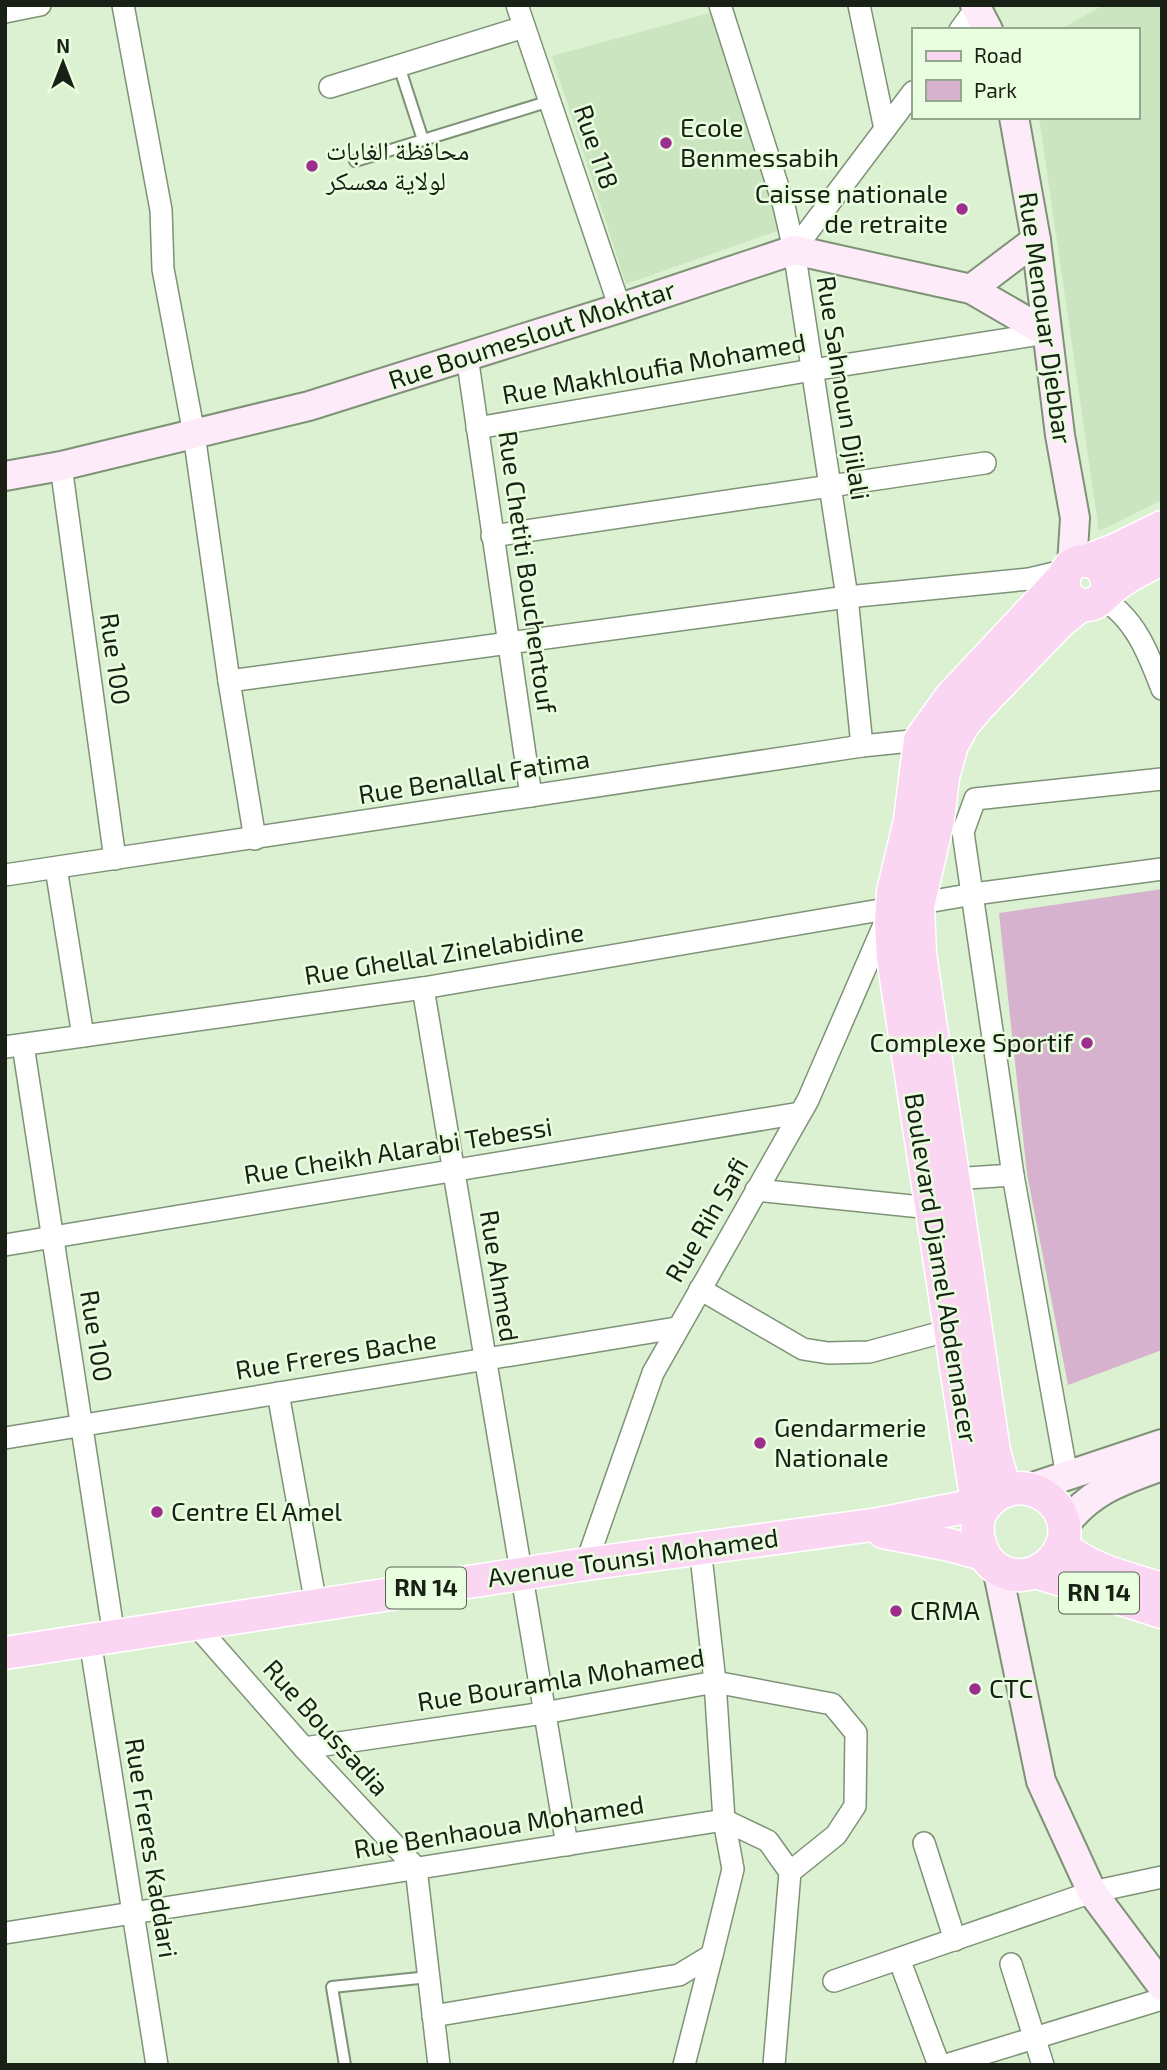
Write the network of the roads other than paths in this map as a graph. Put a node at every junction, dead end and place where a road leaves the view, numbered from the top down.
1 (40, 5) edge
2 (123, 5) edge
3 (517, 5) edge
4 (720, 5) edge
5 (859, 5) edge
6 (5, 12) edge
7 (524, 27) junction
8 (399, 66) junction
9 (330, 87) dead end
10 (912, 93) edge
11 (550, 101) junction
12 (1014, 119) edge
13 (885, 129) junction
14 (423, 140) junction
15 (355, 161) dead end
16 (1036, 240) junction
17 (794, 250) junction
18 (971, 289) junction
19 (620, 308) junction
20 (1047, 333) junction
21 (467, 356) junction
22 (812, 370) junction
23 (477, 428) junction
24 (194, 434) junction
25 (985, 463) dead end
26 (61, 466) junction
27 (5, 476) edge
28 (830, 485) junction
29 (1162, 527) edge
30 (492, 536) junction
31 (1162, 559) edge
32 (1086, 577) junction
33 (847, 597) junction
34 (509, 643) junction
35 (229, 681) junction
36 (1162, 689) edge
37 (920, 740) junction
38 (952, 745) junction
39 (862, 746) junction
40 (1162, 779) edge
41 (531, 796) junction
42 (255, 839) junction
43 (115, 859) junction
44 (56, 868) junction
45 (1162, 869) edge
46 (5, 875) edge
47 (974, 894) junction
48 (904, 908) junction
49 (423, 988) junction
50 (83, 1036) junction
51 (14, 1046) edge
52 (800, 1113) junction
53 (453, 1170) junction
54 (1013, 1175) junction
55 (952, 1180) junction
56 (756, 1190) junction
57 (931, 1208) junction
58 (52, 1237) junction
59 (5, 1245) edge
60 (700, 1289) junction
61 (676, 1328) junction
62 (950, 1330) junction
63 (485, 1359) junction
64 (278, 1393) junction
65 (81, 1425) junction
66 (5, 1438) edge
67 (1162, 1444) edge
68 (1162, 1466) edge
69 (1067, 1476) junction
70 (995, 1501) junction
71 (846, 1528) junction
72 (1063, 1536) junction
73 (700, 1547) junction
74 (990, 1561) junction
75 (586, 1564) junction
76 (1033, 1573) junction
77 (520, 1574) junction
78 (1162, 1589) edge
79 (316, 1605) junction
80 (1162, 1612) edge
81 (195, 1624) junction
82 (102, 1638) junction
83 (1012, 1639) junction
84 (5, 1653) edge
85 (715, 1682) junction
86 (544, 1713) junction
87 (304, 1748) junction
88 (724, 1820) junction
89 (925, 1843) dead end
90 (567, 1845) junction
91 (416, 1868) junction
92 (790, 1872) junction
93 (1162, 1877) edge
94 (1092, 1892) junction
95 (133, 1913) junction
96 (5, 1933) edge
97 (955, 1940) junction
98 (712, 1955) junction
99 (899, 1959) junction
100 (1011, 1964) dead end
101 (429, 1977) junction
102 (834, 1981) dead end
103 (1162, 1986) edge
104 (1162, 1999) edge
105 (433, 2016) junction
106 (1035, 2036) junction
107 (157, 2065) edge
108 (345, 2065) edge
109 (439, 2065) edge
110 (684, 2065) edge
111 (775, 2065) edge
112 (939, 2065) edge
113 (946, 2065) edge
114 (1043, 2065) edge

1 - 6 street
2 - 24 street
3 - 7 street, Rue 118
4 - 17 street, Rue Sahnoun Djilali
5 - 13 street
7 - 8 street
7 - 11 street, Rue 118
8 - 9 street
8 - 14 lane
10 - 13 street
11 - 14 lane
11 - 19 street, Rue 118
12 - 16 street, Rue Menouar Djebbar
13 - 17 street
14 - 15 lane
16 - 18 street
16 - 20 street, Rue Menouar Djebbar
17 - 18 street
17 - 19 street, Rue Boumeslout Mokhtar
17 - 22 street, Rue Sahnoun Djilali
18 - 20 street
19 - 21 street, Rue Boumeslout Mokhtar
20 - 22 street, Rue Makhloufia Mohamed
20 - 32 street, Rue Menouar Djebbar
21 - 23 street, Rue Chetiti Bouchentouf
21 - 24 street, Rue Boumeslout Mokhtar
22 - 23 street, Rue Makhloufia Mohamed
22 - 28 street, Rue Sahnoun Djilali
23 - 30 street, Rue Chetiti Bouchentouf
24 - 26 street, Rue Boumeslout Mokhtar
24 - 35 street
25 - 28 street
26 - 27 street, Rue Boumeslout Mokhtar
26 - 43 street, Rue 100
28 - 30 street
28 - 33 street, Rue Sahnoun Djilali
29 - 32 main road, Boulevard Djamel Abdennacer
30 - 34 street, Rue Chetiti Bouchentouf
31 - 32 main road, Boulevard Djamel Abdennacer
32 - 33 street
32 - 36 street
32 - 37 main road, Boulevard Djamel Abdennacer
32 - 38 main road, Boulevard Djamel Abdennacer
33 - 34 street
33 - 39 street, Rue Sahnoun Djilali
34 - 35 street
34 - 41 street, Rue Chetiti Bouchentouf
35 - 42 street
37 - 38 street, Rue Benallal Fatima
37 - 39 street, Rue Benallal Fatima
37 - 48 main road, Boulevard Djamel Abdennacer
38 - 48 main road, Boulevard Djamel Abdennacer
39 - 41 street, Rue Benallal Fatima
40 - 47 street
41 - 42 street, Rue Benallal Fatima
42 - 43 street, Rue Benallal Fatima
43 - 44 street, Rue Benallal Fatima
44 - 46 street, Rue Benallal Fatima
44 - 50 street
45 - 47 street, Rue Ghellal Zinelabidine
47 - 48 street, Rue Ghellal Zinelabidine
47 - 54 street
48 - 49 street, Rue Ghellal Zinelabidine
48 - 52 street, Rue Rih Safi
48 - 55 main road, Boulevard Djamel Abdennacer
48 - 57 main road, Boulevard Djamel Abdennacer
49 - 50 street, Rue Ghellal Zinelabidine
49 - 53 street, Rue Ahmed
50 - 51 street, Rue Ghellal Zinelabidine
51 - 58 street, Rue 100
52 - 53 street, Rue Cheikh Alarabi Tebessi
52 - 56 street, Rue Rih Safi
53 - 58 street, Rue Cheikh Alarabi Tebessi
53 - 63 street, Rue Ahmed
54 - 55 street
54 - 69 street
55 - 70 main road, Boulevard Djamel Abdennacer
56 - 57 street
56 - 60 street, Rue Rih Safi
57 - 62 main road, Boulevard Djamel Abdennacer
58 - 59 street, Rue Cheikh Alarabi Tebessi
58 - 65 street, Rue 100
60 - 61 street, Rue Rih Safi
60 - 62 street
61 - 63 street, Rue Freres Bache
61 - 75 street, Rue Rih Safi
62 - 70 main road, Boulevard Djamel Abdennacer
63 - 64 street, Rue Freres Bache
63 - 77 street, Rue Ahmed
64 - 65 street, Rue Freres Bache
64 - 79 street
65 - 66 street, Rue Freres Bache
65 - 82 street, Rue 100
67 - 69 street
68 - 72 street
69 - 70 street
70 - 71 main road, Avenue Tounsi Mohamed / RN 14
70 - 72 main road
70 - 74 main road
71 - 73 main road, Avenue Tounsi Mohamed / RN 14
71 - 74 main road, Avenue Tounsi Mohamed / RN 14
72 - 76 main road
72 - 78 main road, RN 14
73 - 75 main road, Avenue Tounsi Mohamed / RN 14
73 - 85 street
74 - 76 main road
74 - 83 street
75 - 77 main road, Avenue Tounsi Mohamed / RN 14
76 - 80 main road, RN 14
76 - 83 street
77 - 79 main road, Avenue Tounsi Mohamed / RN 14
77 - 86 street, Rue Ahmed
79 - 81 main road, Avenue Tounsi Mohamed / RN 14
81 - 82 main road, Avenue Tounsi Mohamed / RN 14
81 - 87 street, Rue Boussadia
82 - 84 main road, Avenue Tounsi Mohamed / RN 14
82 - 95 street, Rue Freres Kaddari
83 - 94 street
85 - 86 street, Rue Bouramla Mohamed
85 - 88 street
85 - 92 street, Rue Bouramla Mohamed
86 - 87 street, Rue Bouramla Mohamed
86 - 90 street, Rue Ahmed
87 - 91 street, Rue Boussadia
88 - 90 street, Rue Benhaoua Mohamed
88 - 92 street
88 - 98 street
89 - 97 street
90 - 91 street, Rue Benhaoua Mohamed
91 - 95 street, Rue Benhaoua Mohamed
91 - 101 street
92 - 111 street
93 - 94 street
94 - 97 street
94 - 103 street
95 - 96 street, Rue Benhaoua Mohamed
95 - 107 street, Rue Freres Kaddari
97 - 99 street
98 - 105 street
98 - 110 street
99 - 102 street
99 - 112 street
100 - 106 street
101 - 105 street
101 - 108 lane
104 - 106 street
105 - 109 street
106 - 113 street
106 - 114 street

